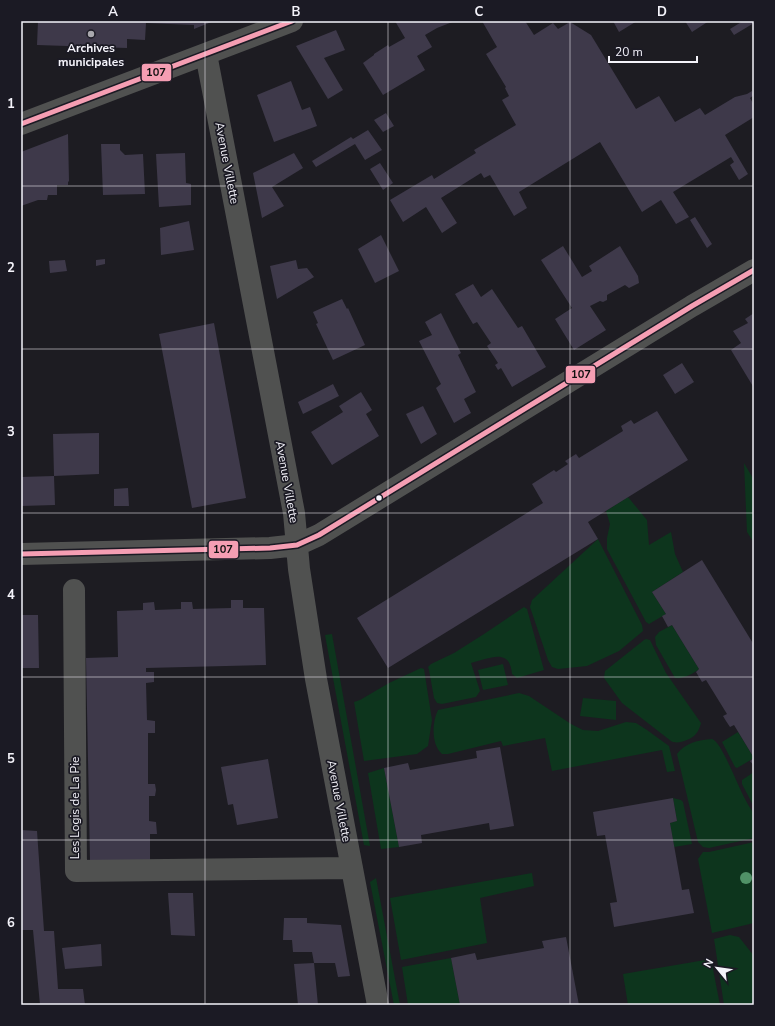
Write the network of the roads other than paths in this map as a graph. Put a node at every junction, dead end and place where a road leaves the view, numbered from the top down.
1 (292, 21) edge
2 (206, 54) junction
3 (21, 124) edge
4 (754, 270) edge
5 (297, 545) junction
6 (21, 554) edge
7 (74, 590) dead end
8 (352, 868) junction
9 (378, 1005) edge

1 - 2 street
2 - 3 street
2 - 5 street, Avenue Villette
4 - 5 street
5 - 6 street
5 - 8 street, Avenue Villette
7 - 8 street, Les Logis de La Pie
8 - 9 street, Avenue Villette

